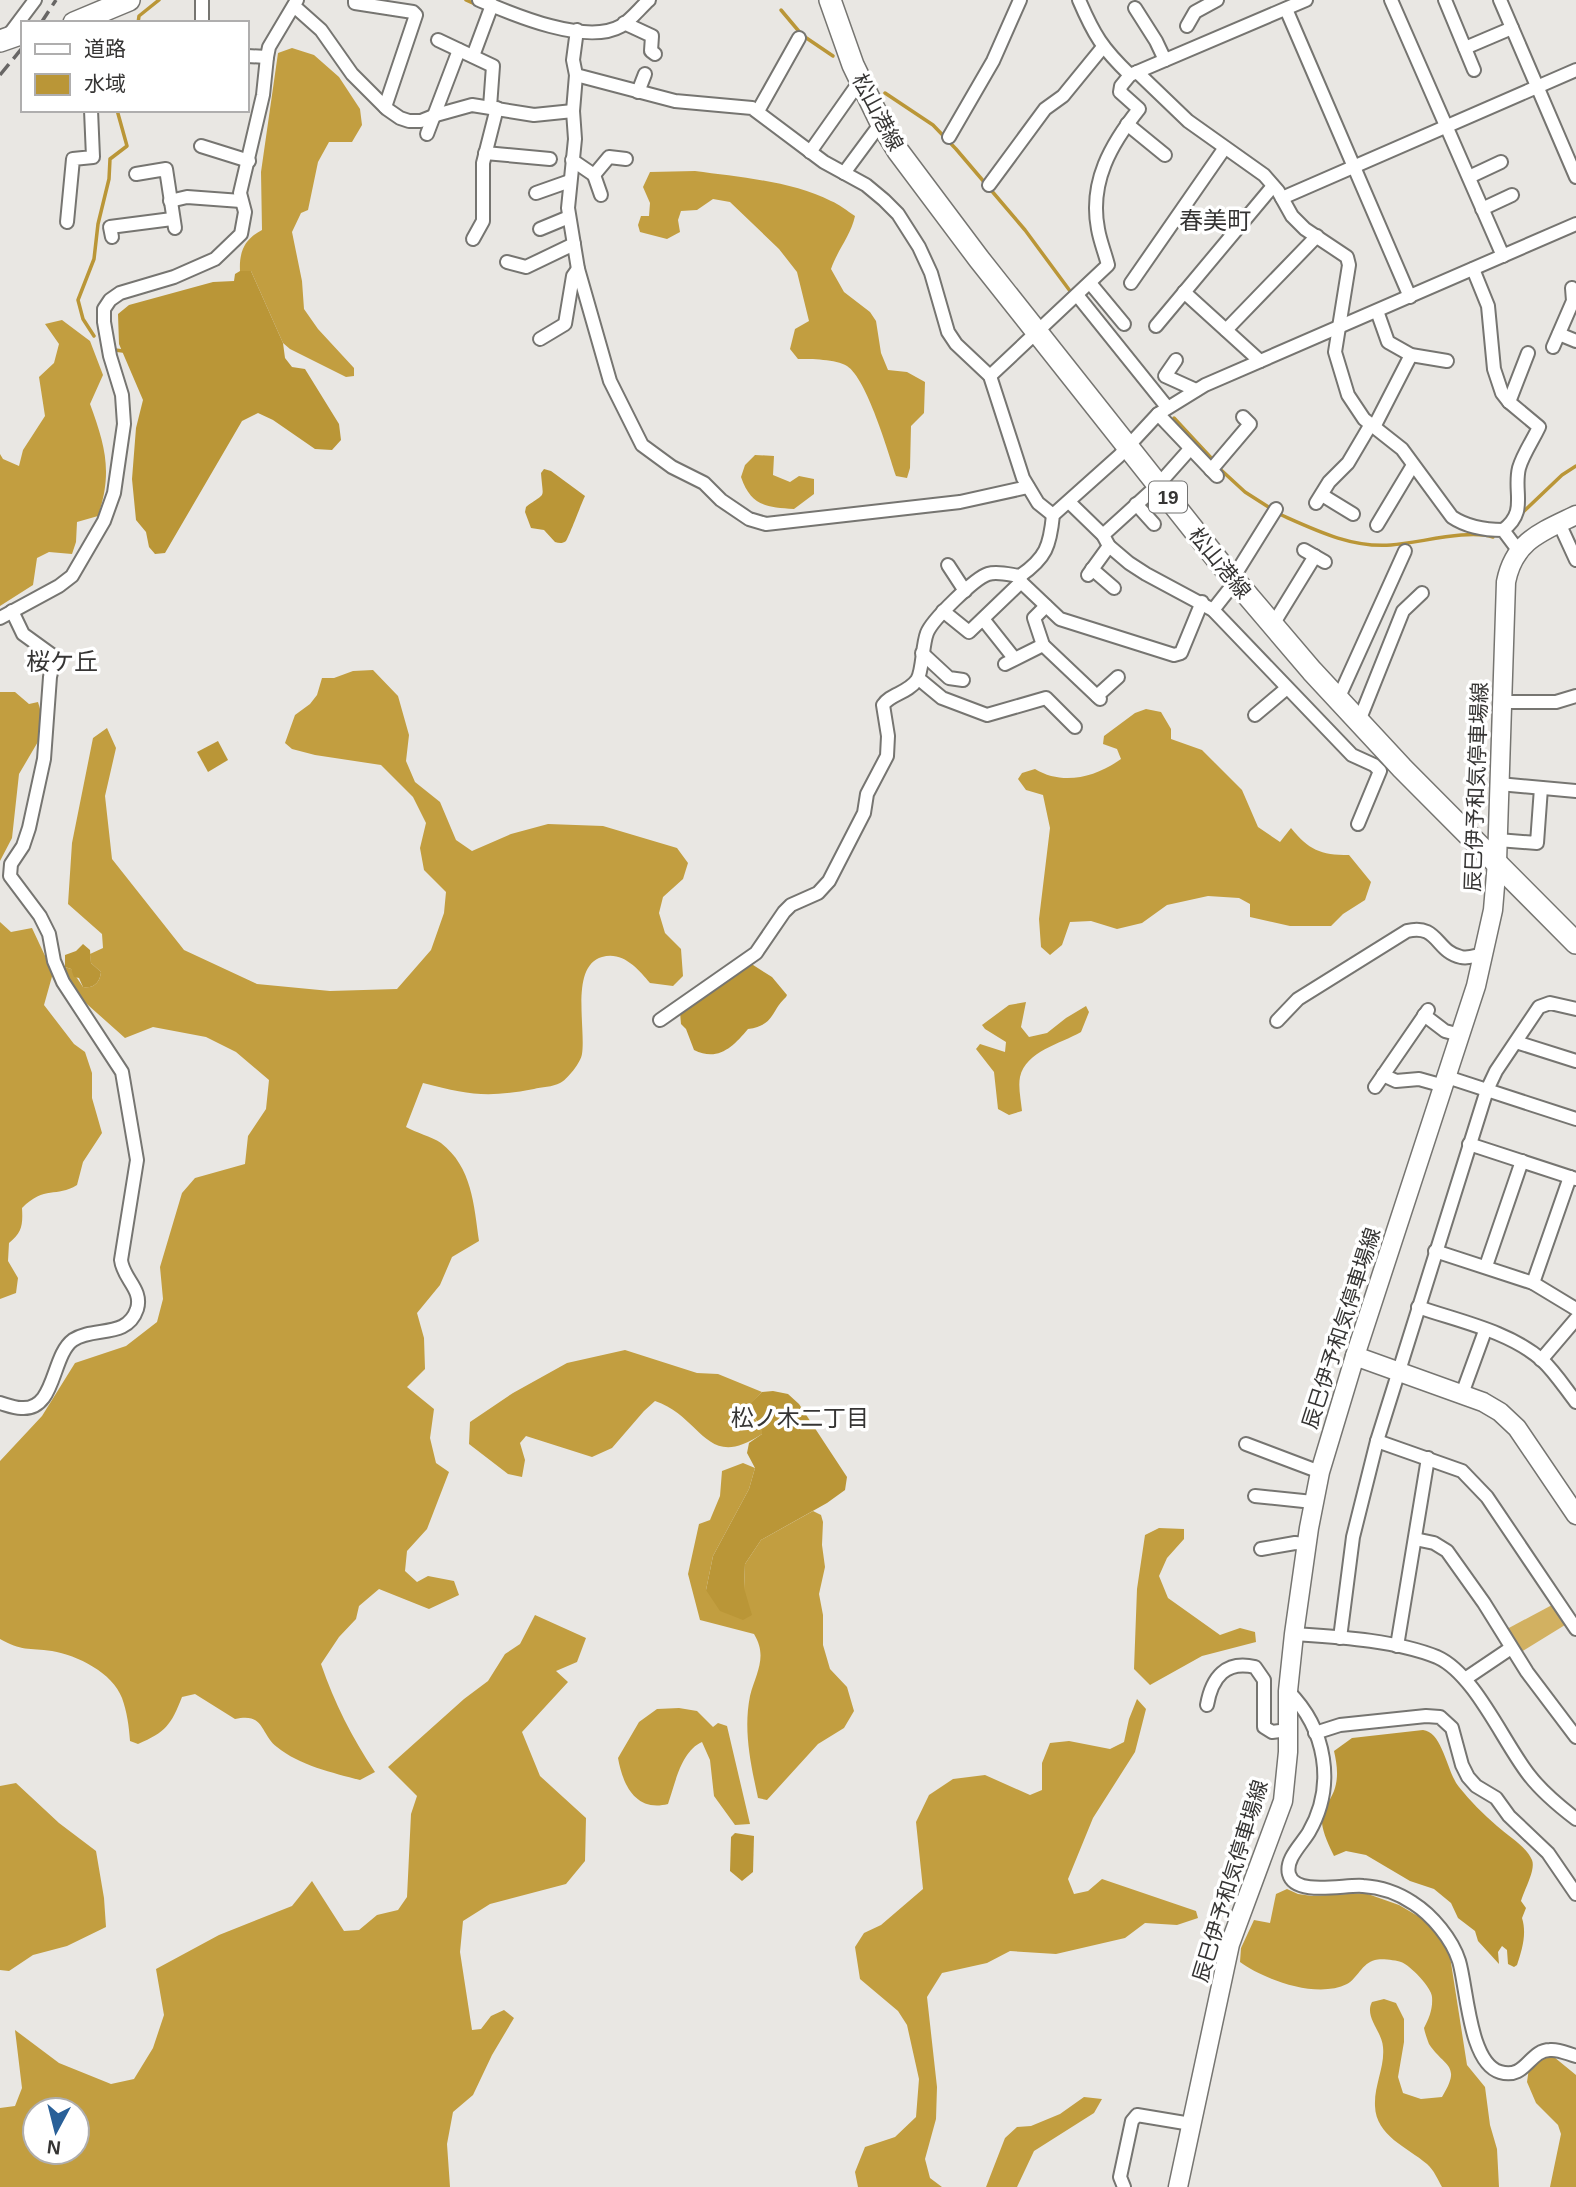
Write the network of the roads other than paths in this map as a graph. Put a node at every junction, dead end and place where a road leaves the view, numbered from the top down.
1 (35, 0) edge
2 (129, 0) edge
3 (202, 0) edge
4 (355, 0) edge
5 (479, 0) edge
6 (830, 0) edge
7 (1020, 0) edge
8 (1079, 0) edge
9 (1306, 0) edge
10 (1391, 0) edge
11 (1445, 0) edge
12 (1500, 0) edge
13 (645, 1) edge
14 (1213, 1) edge
15 (295, 3) edge
16 (492, 5) junction
17 (511, 6) edge
18 (1135, 8) dead end
19 (1286, 9) junction
20 (108, 17) edge
21 (85, 21) edge
22 (202, 21) edge
23 (624, 23) junction
24 (1187, 26) dead end
25 (1512, 28) junction
26 (577, 30) junction
27 (10, 37) edge
28 (799, 38) dead end
29 (438, 40) dead end
30 (1103, 47) junction
31 (1465, 48) junction
32 (459, 50) junction
33 (655, 54) dead end
34 (248, 56) edge
35 (473, 56) junction
36 (267, 57) junction
37 (1165, 60) junction
38 (1474, 70) dead end
39 (1576, 70) edge
40 (645, 74) dead end
41 (1133, 74) junction
42 (576, 75) junction
43 (860, 81) junction
44 (1538, 88) junction
45 (638, 92) junction
46 (385, 107) junction
47 (494, 107) junction
48 (573, 111) junction
49 (758, 111) junction
50 (91, 112) edge
51 (434, 116) junction
52 (881, 123) junction
53 (1127, 124) junction
54 (1446, 126) junction
55 (427, 134) dead end
56 (949, 137) dead end
57 (201, 146) dead end
58 (1224, 149) junction
59 (810, 152) junction
60 (485, 153) junction
61 (1165, 155) dead end
62 (550, 159) dead end
63 (626, 159) dead end
64 (249, 160) junction
65 (572, 160) junction
66 (1501, 162) dead end
67 (1354, 167) junction
68 (844, 173) junction
69 (136, 174) dead end
70 (594, 175) junction
71 (1469, 177) junction
72 (1576, 177) edge
73 (569, 181) junction
74 (989, 185) dead end
75 (1273, 186) junction
76 (536, 193) dead end
77 (601, 195) dead end
78 (1512, 195) dead end
79 (1282, 198) junction
80 (170, 201) junction
81 (241, 201) junction
82 (1482, 209) junction
83 (569, 217) junction
84 (66, 222) dead end
85 (1576, 224) edge
86 (540, 229) dead end
87 (1317, 236) junction
88 (112, 237) dead end
89 (473, 239) dead end
90 (573, 244) junction
91 (1503, 256) junction
92 (507, 262) dead end
93 (1472, 269) junction
94 (578, 270) junction
95 (1090, 283) junction
96 (1131, 283) dead end
97 (1572, 288) dead end
98 (1184, 292) junction
99 (1077, 295) junction
100 (1410, 297) junction
101 (1377, 311) junction
102 (1124, 324) dead end
103 (1156, 327) dead end
104 (1338, 328) junction
105 (1226, 330) junction
106 (1038, 332) junction
107 (1559, 334) junction
108 (540, 339) dead end
109 (1576, 341) edge
110 (1553, 346) dead end
111 (1528, 353) dead end
112 (1411, 355) junction
113 (1176, 360) dead end
114 (1260, 361) junction
115 (1447, 361) dead end
116 (990, 376) junction
117 (1196, 390) junction
118 (1509, 402) junction
119 (1163, 410) junction
120 (1243, 417) dead end
121 (1372, 426) junction
122 (1128, 447) junction
123 (1190, 449) junction
124 (1413, 466) junction
125 (1158, 485) junction
126 (1028, 487) junction
127 (1069, 502) junction
128 (1136, 504) junction
129 (1276, 509) dead end
130 (1353, 514) dead end
131 (1053, 515) junction
132 (1576, 515) edge
133 (1375, 521) dead end
134 (1559, 523) junction
135 (1154, 524) dead end
136 (1503, 530) junction
137 (1106, 540) junction
138 (1518, 550) junction
139 (1405, 551) dead end
140 (1315, 556) dead end
141 (1576, 560) edge
142 (948, 565) dead end
143 (1256, 569) dead end
144 (1237, 574) junction
145 (1021, 579) junction
146 (1114, 588) dead end
147 (965, 591) junction
148 (1422, 593) dead end
149 (1202, 602) junction
150 (1046, 606) junction
151 (1213, 610) junction
152 (943, 611) junction
153 (6, 614) edge
154 (983, 619) junction
155 (1272, 626) junction
156 (1043, 645) junction
157 (922, 653) junction
158 (1118, 677) dead end
159 (919, 679) junction
160 (963, 680) dead end
161 (1287, 688) junction
162 (1576, 696) edge
163 (1341, 702) junction
164 (1502, 702) junction
165 (1255, 715) dead end
166 (1321, 723) junction
167 (1075, 727) dead end
168 (1366, 729) junction
169 (1352, 755) junction
170 (1500, 784) junction
171 (1541, 788) junction
172 (1576, 791) edge
173 (1358, 824) dead end
174 (1498, 840) junction
175 (1497, 862) junction
176 (1576, 943) edge
177 (1484, 954) junction
178 (1576, 1009) edge
179 (660, 1020) dead end
180 (1277, 1021) dead end
181 (1460, 1035) junction
182 (1517, 1042) junction
183 (1576, 1061) edge
184 (1383, 1075) junction
185 (1445, 1082) junction
186 (1375, 1087) dead end
187 (1487, 1090) junction
188 (1576, 1119) edge
189 (1469, 1144) junction
190 (1522, 1161) junction
191 (1573, 1178) edge
192 (1435, 1251) junction
193 (1486, 1266) junction
194 (1533, 1283) junction
195 (1418, 1307) junction
196 (1576, 1309) edge
197 (1576, 1319) edge
198 (1485, 1331) junction
199 (1355, 1356) junction
200 (1541, 1360) junction
201 (1399, 1372) junction
202 (1462, 1394) junction
203 (1576, 1402) edge
204 (0, 1403) edge
205 (1377, 1441) junction
206 (1246, 1444) dead end
207 (1428, 1458) junction
208 (1320, 1472) junction
209 (1255, 1496) dead end
210 (1313, 1502) junction
211 (1576, 1515) edge
212 (1415, 1539) junction
213 (1307, 1544) junction
214 (1261, 1549) dead end
215 (1570, 1608) edge
216 (1576, 1629) edge
217 (1294, 1634) junction
218 (1340, 1637) junction
219 (1397, 1646) junction
220 (1511, 1648) junction
221 (1465, 1679) junction
222 (1288, 1691) junction
223 (1207, 1705) dead end
224 (1288, 1730) junction
225 (1315, 1733) junction
226 (1576, 1737) edge
227 (1576, 1819) edge
228 (1576, 1894) edge
229 (1576, 2056) edge
230 (1191, 2124) junction
231 (1124, 2187) edge
232 (1178, 2187) edge

1 - 27 street
2 - 20 main road
3 - 22 street
4 - 46 street
5 - 16 street
6 - 43 main road, 松山港線 / 19
7 - 56 street
8 - 30 street
9 - 19 street
10 - 54 street
11 - 31 street
12 - 25 street
13 - 23 street
14 - 24 street
15 - 36 street
15 - 46 street
16 - 17 street
16 - 35 street
17 - 26 street
18 - 37 street
19 - 37 street
19 - 67 street
20 - 21 main road
23 - 26 street
23 - 33 street
25 - 31 street
25 - 44 street
26 - 42 street
28 - 49 street
29 - 32 street
30 - 41 street
30 - 74 street
31 - 38 street
32 - 35 street
32 - 51 street
34 - 36 street
35 - 47 street
36 - 64 street
37 - 41 street
39 - 44 street
40 - 45 street
41 - 53 street
41 - 58 street
42 - 45 street
42 - 48 street
43 - 52 main road, 松山港線 / 19
43 - 59 street
44 - 54 street
44 - 72 street
45 - 49 street
46 - 51 street
47 - 48 street
47 - 51 street
47 - 60 street
48 - 65 street
49 - 59 street
50 - 84 street
51 - 55 street
52 - 68 street
52 - 106 main road, 松山港線 / 19
53 - 61 street
53 - 95 street
54 - 67 street
54 - 71 street
57 - 64 street
58 - 75 street
58 - 96 street
59 - 68 street
60 - 62 street
60 - 89 street
63 - 70 street
64 - 81 street
65 - 70 street
65 - 73 street
66 - 71 street
67 - 79 street
67 - 100 street
68 - 116 street
69 - 80 street
70 - 77 street
71 - 82 street
73 - 76 street
73 - 83 street
75 - 79 street
75 - 98 street
78 - 82 street
79 - 87 street
80 - 81 street
80 - 88 street
81 - 153 street
82 - 91 street
83 - 86 street
83 - 90 street
85 - 91 street
87 - 104 street
87 - 105 street
90 - 92 street
90 - 94 street
91 - 93 street
93 - 100 street
93 - 118 street
94 - 108 street
94 - 126 street
95 - 99 street
95 - 102 street
97 - 107 street
98 - 103 street
98 - 105 street
99 - 106 street
99 - 119 street
100 - 101 street
101 - 104 street
101 - 112 street
104 - 114 street
104 - 121 street
105 - 114 street
106 - 116 street
106 - 122 main road, 松山港線 / 19
107 - 109 street
107 - 110 street
111 - 118 street
112 - 115 street
112 - 121 street
113 - 117 street
114 - 117 street
116 - 126 street
117 - 119 street
118 - 136 street
119 - 122 street
119 - 123 street
120 - 123 street
121 - 124 street
121 - 130 street
122 - 125 main road, 松山港線 / 19
122 - 127 street
123 - 125 street
124 - 133 street
124 - 136 street
125 - 128 street
125 - 144 main road, 松山港線 / 19
126 - 131 street
127 - 131 street
127 - 137 street
128 - 135 street
128 - 137 street
129 - 144 street
131 - 145 street
132 - 134 main road
134 - 138 main road
134 - 141 street
136 - 138 street
137 - 146 street
137 - 149 street
138 - 164 main road, 辰巳伊予和気停車場線
139 - 163 street
140 - 155 street
142 - 147 street
143 - 144 street
144 - 151 street
144 - 155 main road, 松山港線 / 19
145 - 147 street
145 - 150 street
145 - 154 street
147 - 152 street
148 - 168 street
149 - 150 street
149 - 151 street
150 - 156 street
151 - 161 street
152 - 154 street
152 - 157 street
153 - 204 street
154 - 156 street
155 - 163 main road, 松山港線 / 19
156 - 158 street
157 - 159 street
157 - 160 street
159 - 167 street
159 - 179 street
161 - 165 street
161 - 166 street
162 - 164 street
163 - 166 street
163 - 168 main road, 松山港線 / 19
164 - 170 main road, 辰巳伊予和気停車場線
166 - 169 street
168 - 169 street
168 - 175 main road, 松山港線 / 19
169 - 173 street
170 - 171 street
170 - 174 main road, 辰巳伊予和気停車場線
171 - 172 street
171 - 174 street
174 - 175 main road, 辰巳伊予和気停車場線
175 - 176 main road, 松山港線 / 19
175 - 177 main road, 辰巳伊予和気停車場線
177 - 180 street
177 - 181 main road, 辰巳伊予和気停車場線
178 - 182 street
181 - 184 street
181 - 185 main road, 辰巳伊予和気停車場線
182 - 183 street
182 - 187 street
184 - 185 street
184 - 186 street
185 - 187 street
185 - 199 main road, 辰巳伊予和気停車場線
187 - 188 street
187 - 189 street
189 - 190 street
189 - 192 street
190 - 191 street
190 - 193 street
191 - 194 street
192 - 193 street
192 - 195 street
193 - 194 street
194 - 196 street
195 - 198 street
195 - 201 street
197 - 200 street
198 - 200 street
198 - 202 street
199 - 201 main road
199 - 208 main road, 辰巳伊予和気停車場線
200 - 203 street
201 - 202 main road
201 - 205 street
202 - 211 main road
205 - 207 street
205 - 218 street
206 - 208 street
207 - 212 street
207 - 215 street
208 - 210 main road, 辰巳伊予和気停車場線
209 - 210 street
210 - 213 main road, 辰巳伊予和気停車場線
212 - 219 street
212 - 220 street
213 - 214 street
213 - 217 main road, 辰巳伊予和気停車場線
215 - 216 street
217 - 218 street
217 - 222 main road, 辰巳伊予和気停車場線
218 - 219 street
219 - 221 street
220 - 221 street
220 - 226 street
221 - 227 street
222 - 224 main road, 辰巳伊予和気停車場線
222 - 225 street
223 - 224 street
224 - 230 main road, 辰巳伊予和気停車場線
225 - 228 street
225 - 229 street
230 - 231 street
230 - 232 main road, 辰巳伊予和気停車場線

